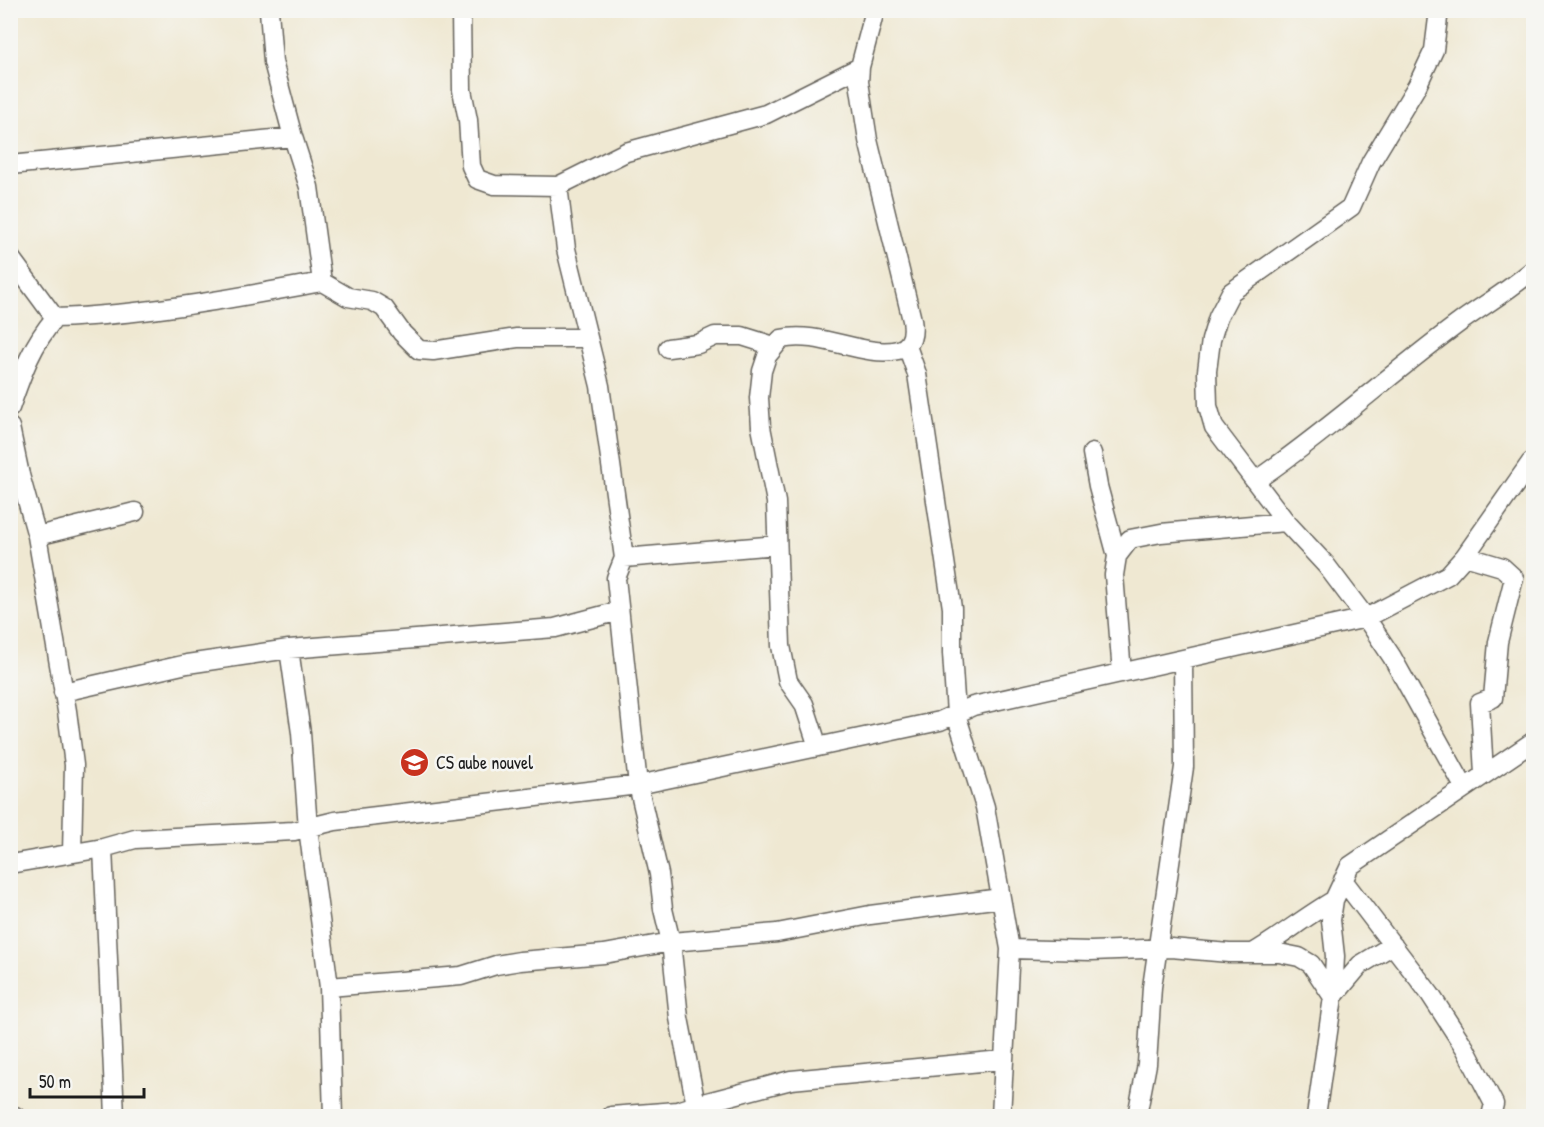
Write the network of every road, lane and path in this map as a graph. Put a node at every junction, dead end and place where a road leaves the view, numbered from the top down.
1 (269, 10) edge
2 (461, 10) edge
3 (875, 10) edge
4 (1439, 10) edge
5 (860, 67) junction
6 (293, 137) junction
7 (10, 165) edge
8 (558, 186) junction
9 (10, 257) edge
10 (1533, 269) edge
11 (322, 282) junction
12 (55, 318) junction
13 (588, 338) junction
14 (907, 345) junction
15 (774, 346) junction
16 (668, 348) dead end
17 (10, 408) edge
18 (10, 427) edge
19 (1092, 453) dead end
20 (1531, 462) dead end
21 (1255, 481) junction
22 (135, 512) dead end
23 (1286, 522) junction
24 (37, 536) junction
25 (777, 545) junction
26 (1117, 556) junction
27 (1465, 556) junction
28 (624, 558) junction
29 (619, 611) junction
30 (1366, 618) junction
31 (289, 648) junction
32 (1183, 659) junction
33 (1122, 673) junction
34 (63, 692) junction
35 (956, 714) junction
36 (1533, 741) edge
37 (818, 747) junction
38 (1484, 774) junction
39 (638, 785) junction
40 (1464, 787) junction
41 (308, 828) junction
42 (104, 848) junction
43 (72, 853) junction
44 (10, 864) edge
45 (1342, 880) junction
46 (1001, 898) junction
47 (1334, 900) junction
48 (671, 942) junction
49 (1393, 945) junction
50 (1159, 948) junction
51 (1010, 949) junction
52 (1253, 952) junction
53 (329, 987) junction
54 (1333, 997) junction
55 (1002, 1059) junction
56 (697, 1111) edge
57 (10, 1116) edge
58 (15, 1116) edge
59 (115, 1116) edge
60 (333, 1116) edge
61 (611, 1116) edge
62 (1001, 1116) edge
63 (1137, 1116) edge
64 (1316, 1116) edge
65 (1491, 1116) edge

1 - 6 street
2 - 8 street
3 - 5 street
4 - 21 street
5 - 8 street
5 - 14 street
6 - 7 street
6 - 11 street
8 - 13 street
9 - 12 street
10 - 21 street
11 - 12 street
11 - 13 street
12 - 17 street
13 - 28 street
14 - 15 street
14 - 35 street
15 - 16 street
15 - 25 street
18 - 24 street
19 - 26 street
20 - 27 street
21 - 23 street
22 - 24 street
23 - 26 street
23 - 30 street
24 - 34 street
25 - 28 street
25 - 37 street
26 - 33 street
27 - 30 street
27 - 38 street
28 - 29 street
29 - 31 street
29 - 39 street
30 - 32 street
30 - 40 street
31 - 34 street
31 - 41 street
32 - 33 street
32 - 50 street
33 - 35 street
34 - 43 street
35 - 37 street
35 - 46 street
36 - 38 street
37 - 39 street
38 - 40 street
39 - 41 street
39 - 48 street
40 - 45 street
41 - 42 street
41 - 53 street
42 - 43 street
42 - 59 street
43 - 44 street
45 - 47 street
45 - 49 street
46 - 48 street
46 - 51 street
47 - 52 street
47 - 54 street
48 - 53 street
48 - 56 street
49 - 54 street
49 - 65 street
50 - 51 street
50 - 52 street
50 - 63 street
51 - 55 street
52 - 54 street
53 - 60 street
54 - 64 street
55 - 56 street
55 - 62 street
56 - 61 street
57 - 58 street

